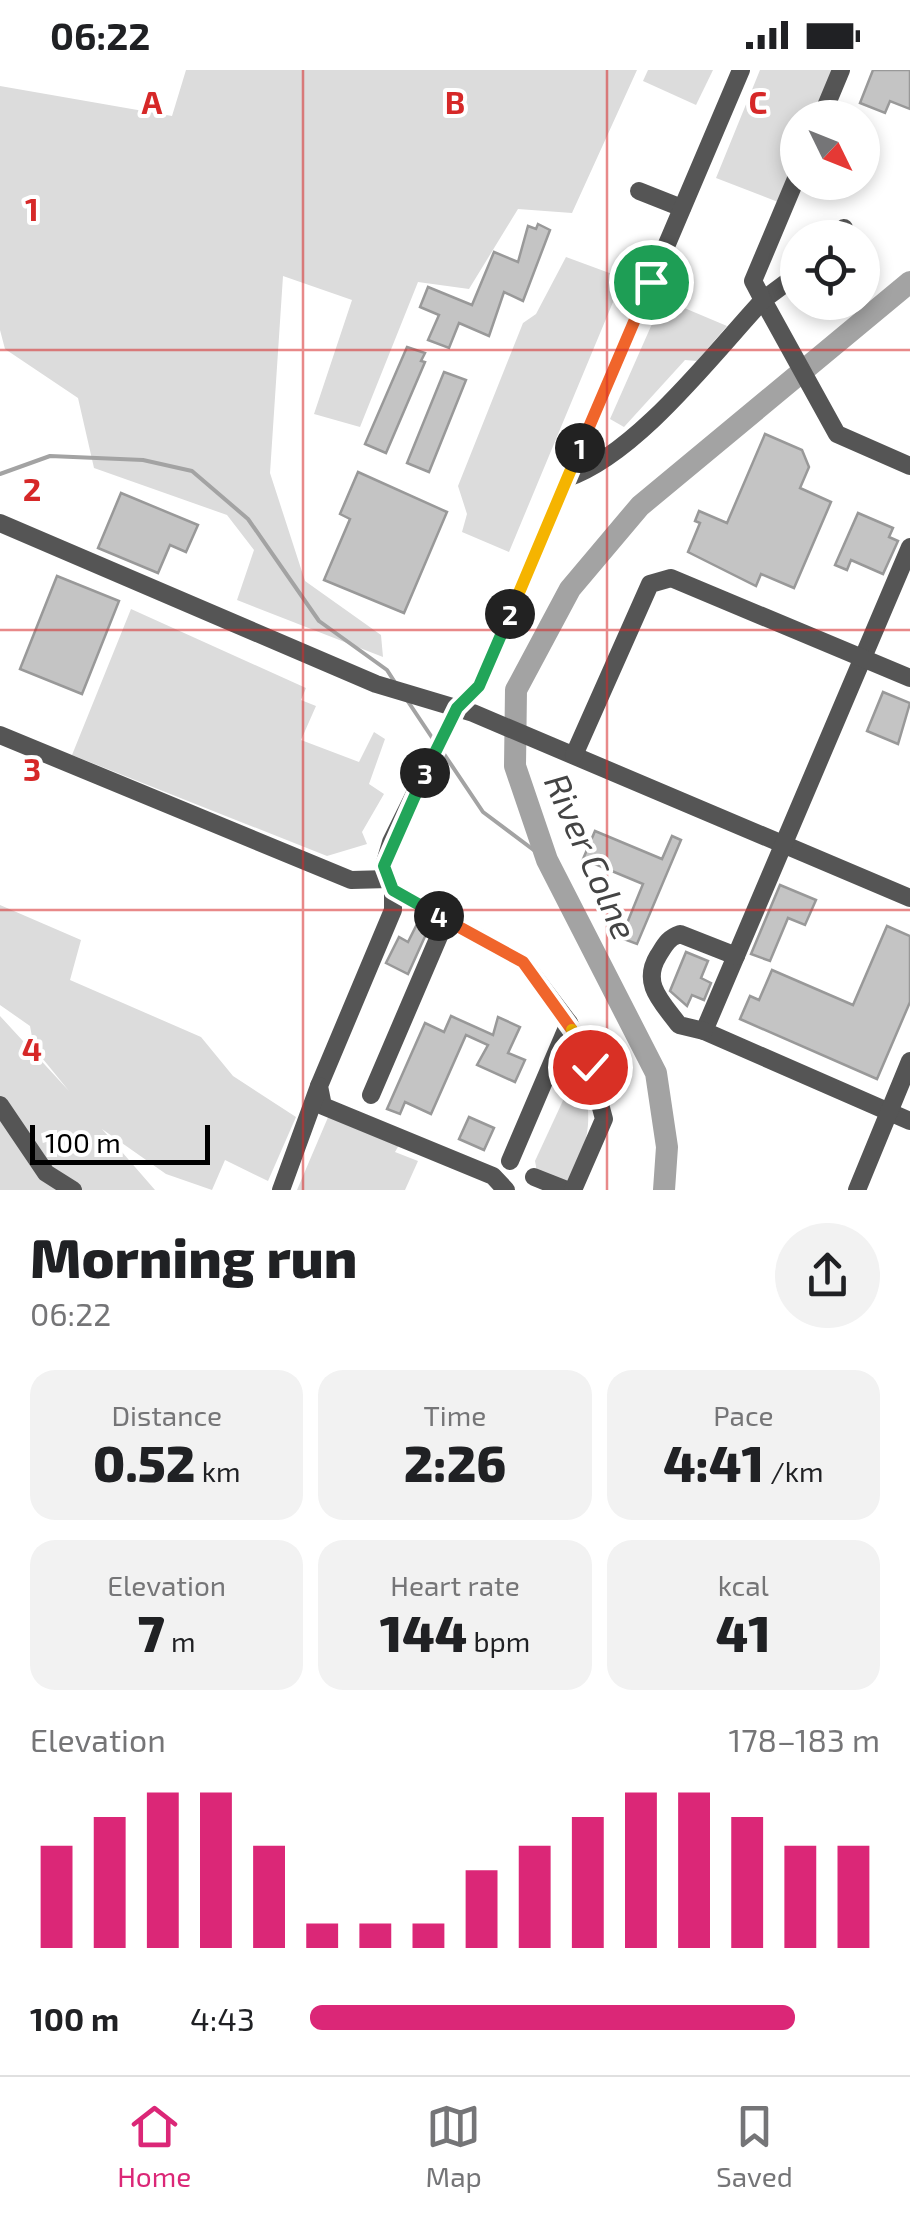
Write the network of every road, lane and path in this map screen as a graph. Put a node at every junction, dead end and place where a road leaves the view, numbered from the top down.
1 (740, 70) edge
2 (841, 70) edge
3 (828, 100) edge
4 (639, 191) dead end
5 (787, 200) edge
6 (682, 208) junction
7 (780, 287) edge
8 (763, 300) junction
9 (910, 466) edge
10 (567, 478) junction
11 (0, 523) edge
12 (910, 547) edge
13 (864, 659) junction
14 (910, 678) edge
15 (465, 711) junction
16 (0, 736) edge
17 (565, 751) junction
18 (784, 846) junction
19 (391, 884) junction
20 (910, 898) edge
21 (446, 920) junction
22 (736, 956) junction
23 (569, 1023) junction
24 (704, 1030) junction
25 (910, 1061) edge
26 (319, 1086) junction
27 (372, 1095) dead end
28 (0, 1104) edge
29 (889, 1112) junction
30 (910, 1121) edge
31 (510, 1161) dead end
32 (534, 1177) dead end
33 (73, 1190) edge
34 (281, 1190) edge
35 (506, 1190) edge
36 (570, 1190) edge
37 (857, 1190) edge

1 - 6 lane
2 - 3 lane
4 - 6 lane
5 - 8 lane
6 - 10 lane
7 - 8 lane
8 - 9 lane
8 - 10 lane
10 - 15 lane
11 - 15 lane
12 - 13 lane
13 - 14 lane
13 - 17 lane
13 - 18 lane
15 - 17 lane
15 - 19 lane
16 - 19 lane
17 - 18 lane
18 - 20 lane
18 - 22 lane
19 - 21 lane
19 - 26 lane
21 - 23 lane
21 - 27 lane
22 - 24 lane
22 - 24 lane
23 - 31 lane
23 - 36 lane
24 - 29 lane
25 - 29 lane
26 - 34 lane
26 - 35 lane
28 - 33 lane
29 - 30 lane
29 - 37 lane
32 - 36 lane

